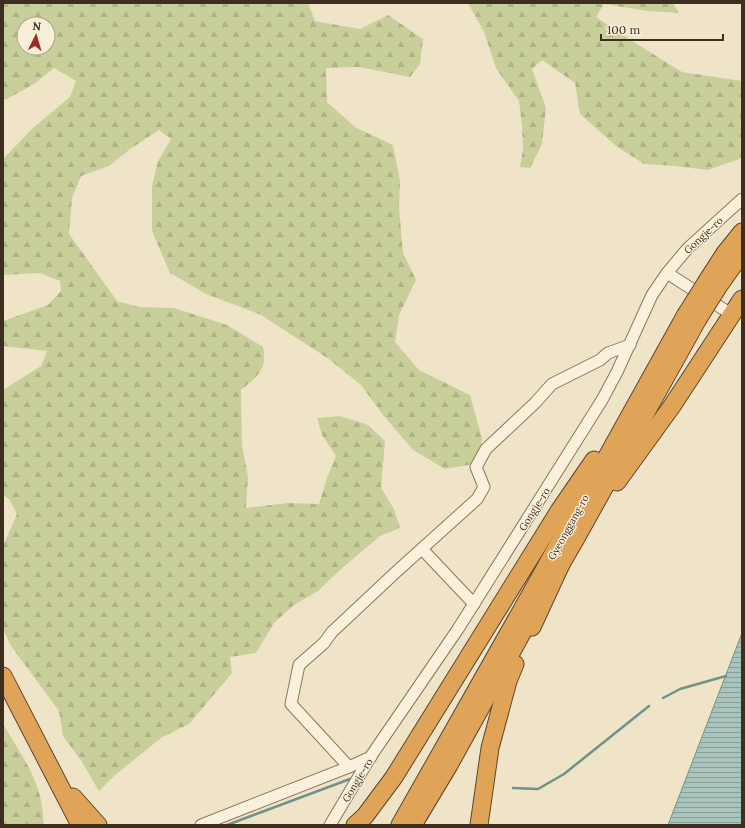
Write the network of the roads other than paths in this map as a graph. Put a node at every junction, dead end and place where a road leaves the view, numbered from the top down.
1 (742, 199) edge
2 (742, 232) edge
3 (742, 253) edge
4 (667, 273) junction
5 (713, 284) junction
6 (742, 299) edge
7 (731, 314) junction
8 (691, 317) junction
9 (630, 345) junction
10 (649, 381) junction
11 (575, 540) junction
12 (422, 549) junction
13 (565, 556) junction
14 (474, 604) junction
15 (3, 676) edge
16 (3, 694) edge
17 (371, 756) junction
18 (349, 767) junction
19 (66, 800) junction
20 (69, 825) edge
21 (80, 825) edge
22 (98, 825) edge
23 (201, 825) edge
24 (330, 825) edge
25 (355, 825) edge
26 (400, 825) edge
27 (413, 825) edge
28 (479, 825) edge

1 - 4 street, Gongje-ro
2 - 5 highway, Gyeonggang-ro
3 - 5 highway, Gyeonggang-ro
4 - 7 street
4 - 9 street, Gongje-ro
5 - 8 highway, Gyeonggang-ro, bridge
6 - 7 highway
7 - 11 highway
8 - 10 highway, Gyeonggang-ro
8 - 11 highway, Gyeonggang-ro
9 - 12 street
9 - 14 street, Gongje-ro
10 - 25 highway
10 - 26 highway, Gyeonggang-ro
11 - 13 highway, Gyeonggang-ro
12 - 14 street
12 - 18 street
13 - 27 highway, Gyeonggang-ro
13 - 28 highway
14 - 17 street, Gongje-ro
15 - 19 highway
16 - 19 highway
17 - 18 street
17 - 24 street, Gongje-ro
18 - 23 street
19 - 20 highway
19 - 21 highway
19 - 22 highway

